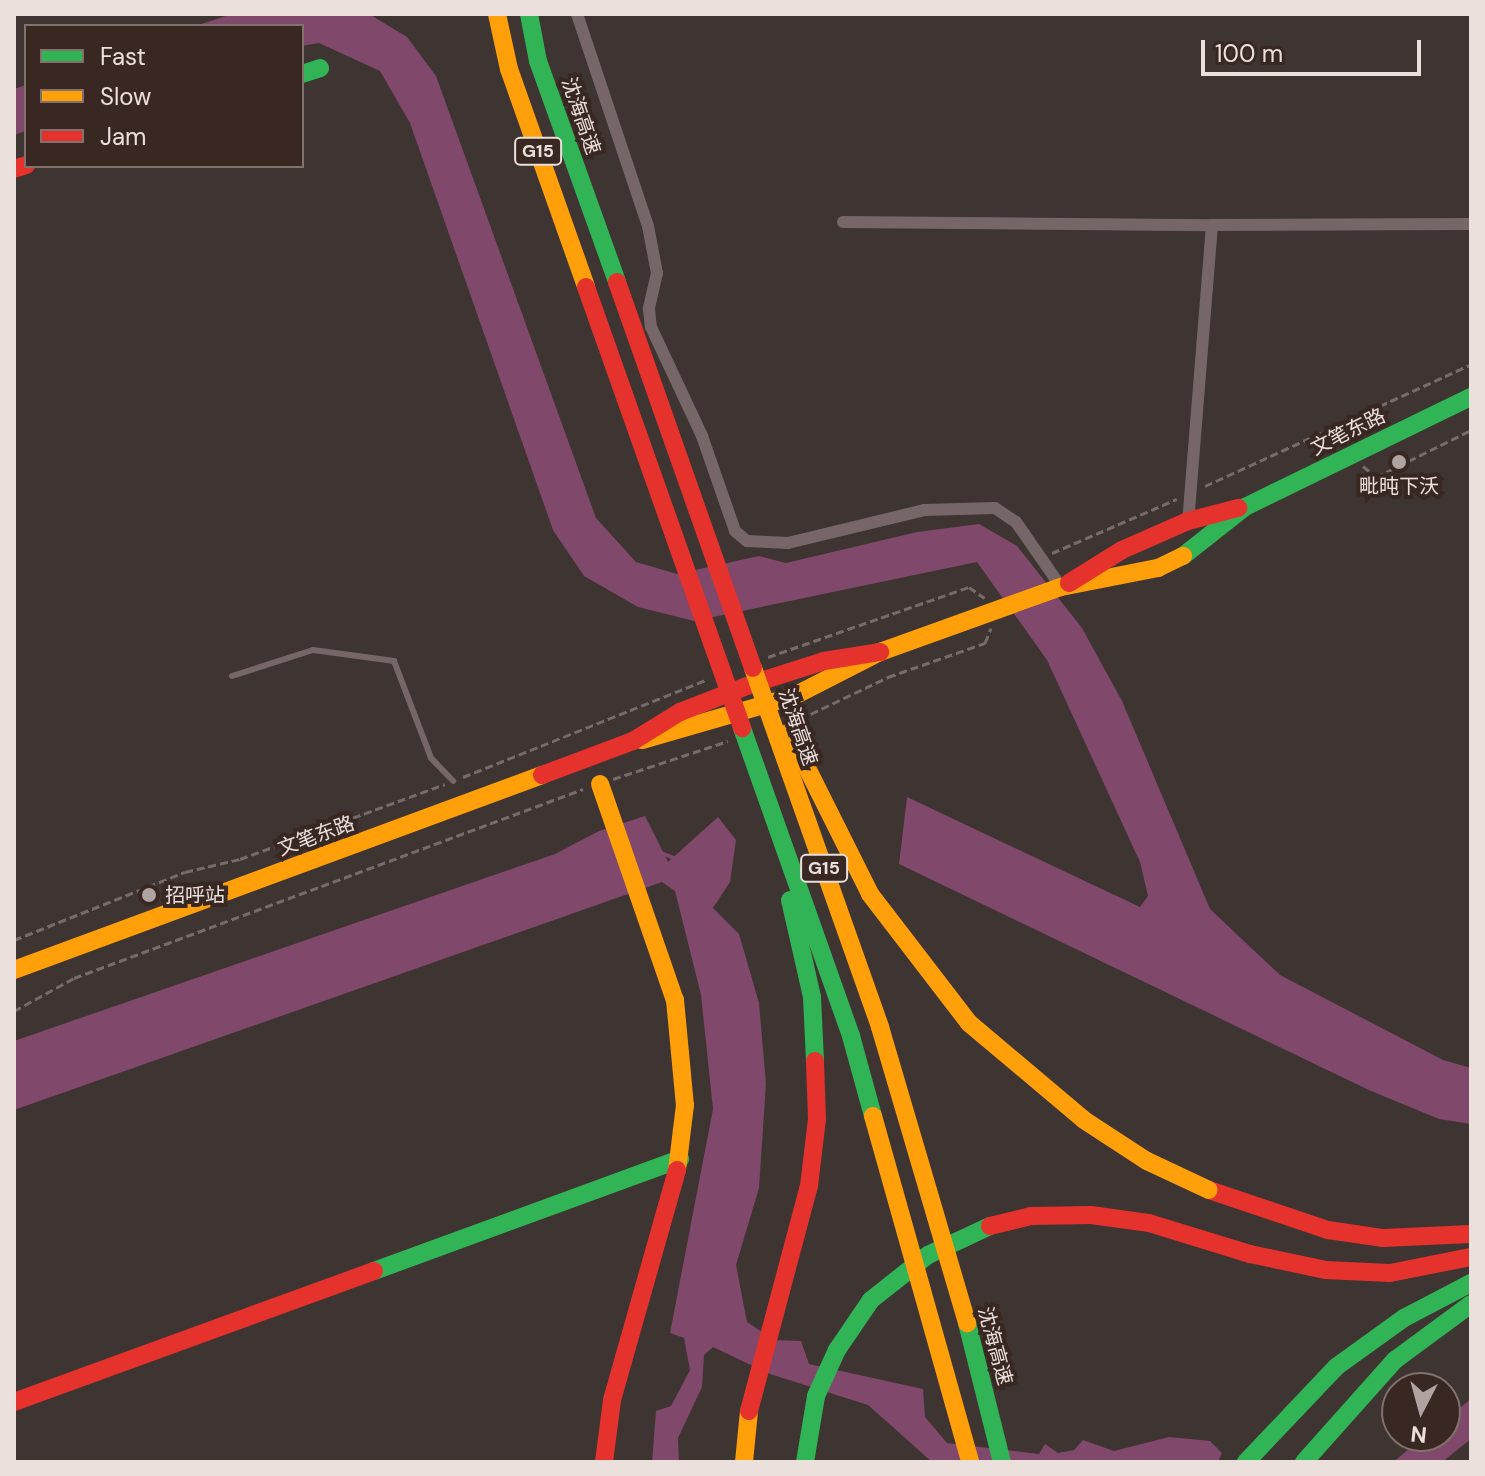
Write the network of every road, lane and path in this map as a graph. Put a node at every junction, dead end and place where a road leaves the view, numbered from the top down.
1 (497, 14) edge
2 (529, 14) edge
3 (577, 14) edge
4 (843, 222) dead end
5 (1471, 224) edge
6 (1212, 225) junction
7 (1471, 364) edge
8 (1471, 397) edge
9 (1471, 430) edge
10 (1351, 455) junction
11 (1190, 493) junction
12 (1245, 507) junction
13 (1188, 521) junction
14 (1041, 558) junction
15 (1061, 587) junction
16 (1000, 610) junction
17 (751, 654) junction
18 (718, 675) junction
19 (232, 676) dead end
20 (790, 722) dead end
21 (735, 739) dead end
22 (453, 781) junction
23 (600, 784) junction
24 (14, 940) edge
25 (14, 970) edge
26 (14, 1011) edge
27 (680, 1159) junction
28 (1471, 1234) edge
29 (1471, 1257) edge
30 (1471, 1283) edge
31 (1471, 1304) edge
32 (14, 1402) edge
33 (604, 1462) edge
34 (744, 1462) edge
35 (805, 1462) edge
36 (970, 1462) edge
37 (1002, 1462) edge
38 (1246, 1462) edge
39 (1304, 1462) edge

1 - 18 main road, G15, bridge
2 - 17 main road, 沈海高速 / G15, bridge
3 - 14 street
4 - 6 street
5 - 6 street
6 - 11 street
7 - 11 path
8 - 10 main road, 文笔东路
9 - 10 path
10 - 12 main road, 文笔东路
11 - 13 street
11 - 14 path
12 - 13 main road, 文笔东路
12 - 15 main road, 文笔东路
13 - 15 main road, 文笔东路
14 - 15 street
15 - 16 main road, 文笔东路
16 - 17 path
16 - 20 path
16 - 25 main road, 文笔东路
17 - 28 main road, bridge
17 - 37 main road, 沈海高速 / G15, bridge
18 - 22 path
18 - 34 main road, bridge
18 - 36 main road, G15, bridge
19 - 22 lane
21 - 23 path
22 - 24 path
23 - 26 path
23 - 27 main road
27 - 32 main road
27 - 33 main road
29 - 35 main road
30 - 38 main road
31 - 39 main road

